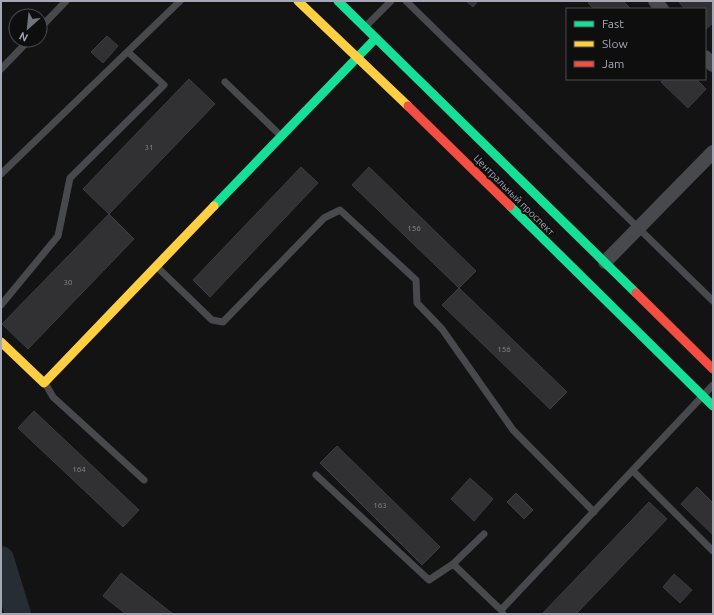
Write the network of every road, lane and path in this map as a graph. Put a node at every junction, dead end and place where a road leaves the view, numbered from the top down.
1 (66, 1) edge
2 (180, 1) edge
3 (298, 1) edge
4 (338, 1) edge
5 (391, 1) edge
6 (406, 1) edge
7 (48, 20) edge
8 (365, 28) junction
9 (375, 39) junction
10 (21, 48) edge
11 (128, 52) junction
12 (357, 56) junction
13 (706, 58) edge
14 (713, 66) edge
15 (1, 69) edge
16 (226, 82) dead end
17 (281, 136) junction
18 (713, 152) edge
19 (1, 174) edge
20 (638, 228) junction
21 (605, 262) junction
22 (156, 266) junction
23 (713, 301) edge
24 (1, 305) edge
25 (1, 342) edge
26 (713, 369) edge
27 (44, 383) junction
28 (713, 385) edge
29 (702, 396) junction
30 (713, 406) edge
31 (633, 471) junction
32 (316, 475) dead end
33 (144, 480) dead end
34 (594, 512) junction
35 (484, 534) dead end
36 (713, 550) edge
37 (453, 564) junction
38 (502, 612) edge

1 - 7 lane
2 - 11 lane
3 - 12 street, Центральный проспект
4 - 8 street, Центральный проспект
5 - 8 lane
6 - 20 lane
8 - 9 street, Центральный проспект
9 - 12 street
9 - 21 street, Центральный проспект
10 - 15 lane
11 - 19 lane
11 - 24 lane
12 - 17 street
12 - 29 street, Центральный проспект
13 - 14 street
16 - 17 lane
17 - 22 street
18 - 20 street
20 - 21 street
20 - 23 lane
21 - 26 street, Центральный проспект
22 - 27 street
22 - 34 lane
25 - 27 street
27 - 33 lane
28 - 29 lane
29 - 30 street, Центральный проспект
29 - 31 lane
31 - 34 lane
31 - 36 lane
32 - 37 lane
34 - 38 lane
35 - 37 lane
37 - 38 lane

